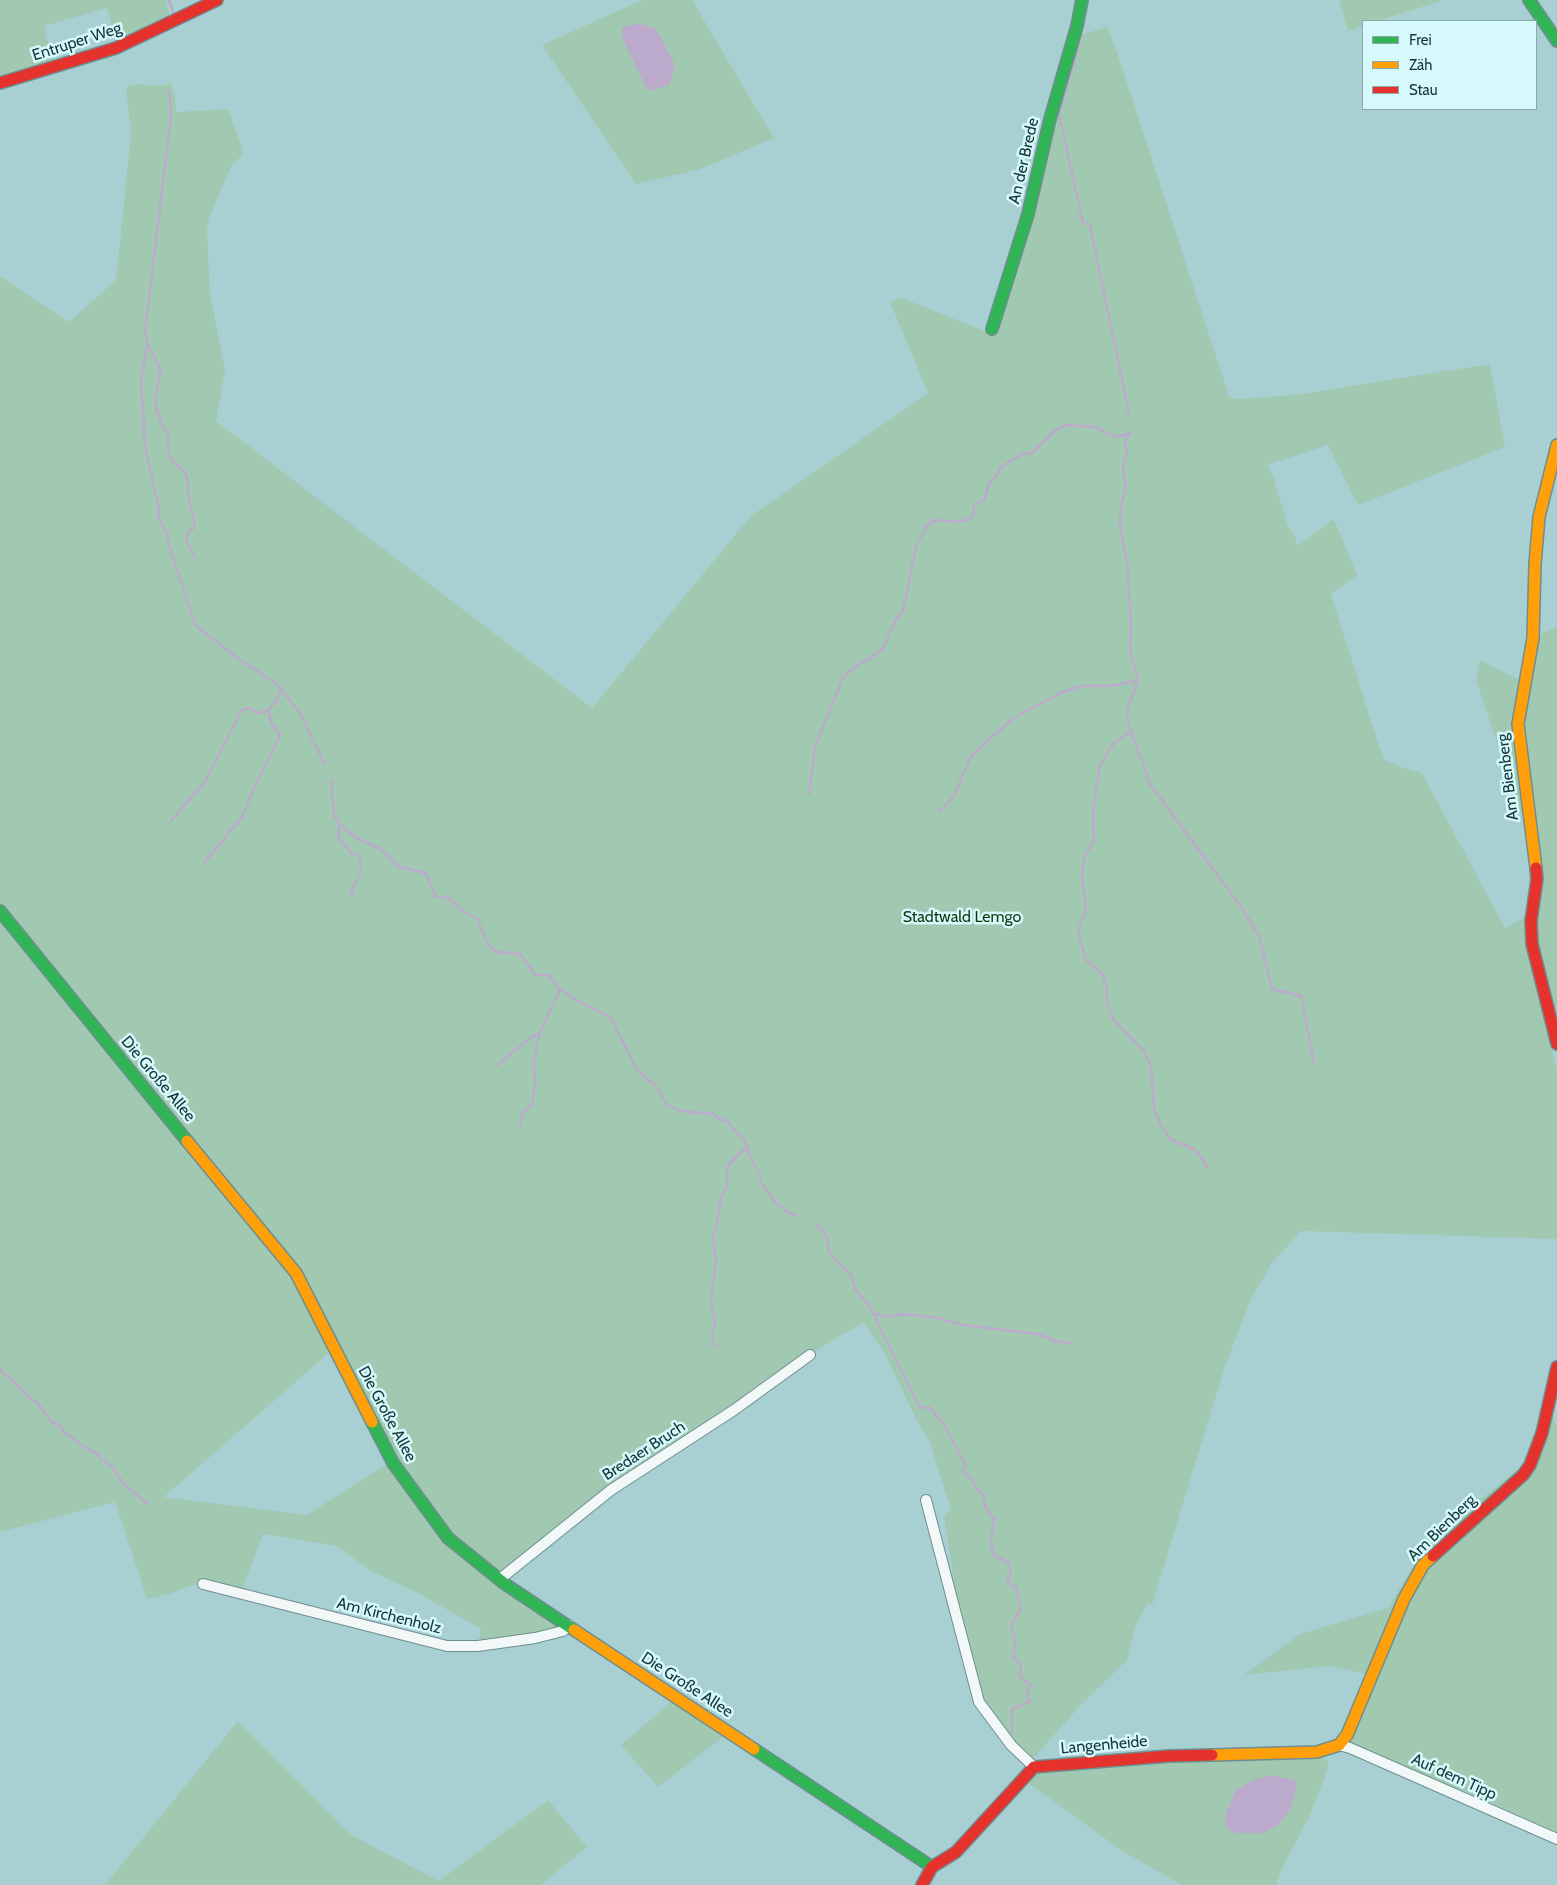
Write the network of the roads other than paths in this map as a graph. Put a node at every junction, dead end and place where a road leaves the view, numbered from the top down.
1 (217, 0) edge
2 (1082, 0) edge
3 (1529, 0) edge
4 (1557, 41) edge
5 (0, 83) edge
6 (992, 329) dead end
7 (1557, 445) edge
8 (0, 911) edge
9 (1557, 1044) edge
10 (810, 1356) dead end
11 (1557, 1368) edge
12 (926, 1500) dead end
13 (500, 1579) junction
14 (203, 1584) dead end
15 (568, 1625) junction
16 (1339, 1745) junction
17 (1034, 1767) junction
18 (1557, 1839) edge
19 (932, 1867) junction
20 (922, 1885) edge

1 - 5 street, Entruper Weg
2 - 6 street, An der Brede
3 - 4 street
7 - 9 street, Am Bienberg
8 - 13 street, Die Große Allee
10 - 13 street, Bredaer Bruch
11 - 16 street, Am Bienberg
12 - 17 street
13 - 15 street, Die Große Allee
14 - 15 street, Am Kirchenholz
15 - 19 street, Die Große Allee
16 - 17 street, Langenheide
16 - 18 street, Auf dem Tipp
17 - 19 street
19 - 20 street

